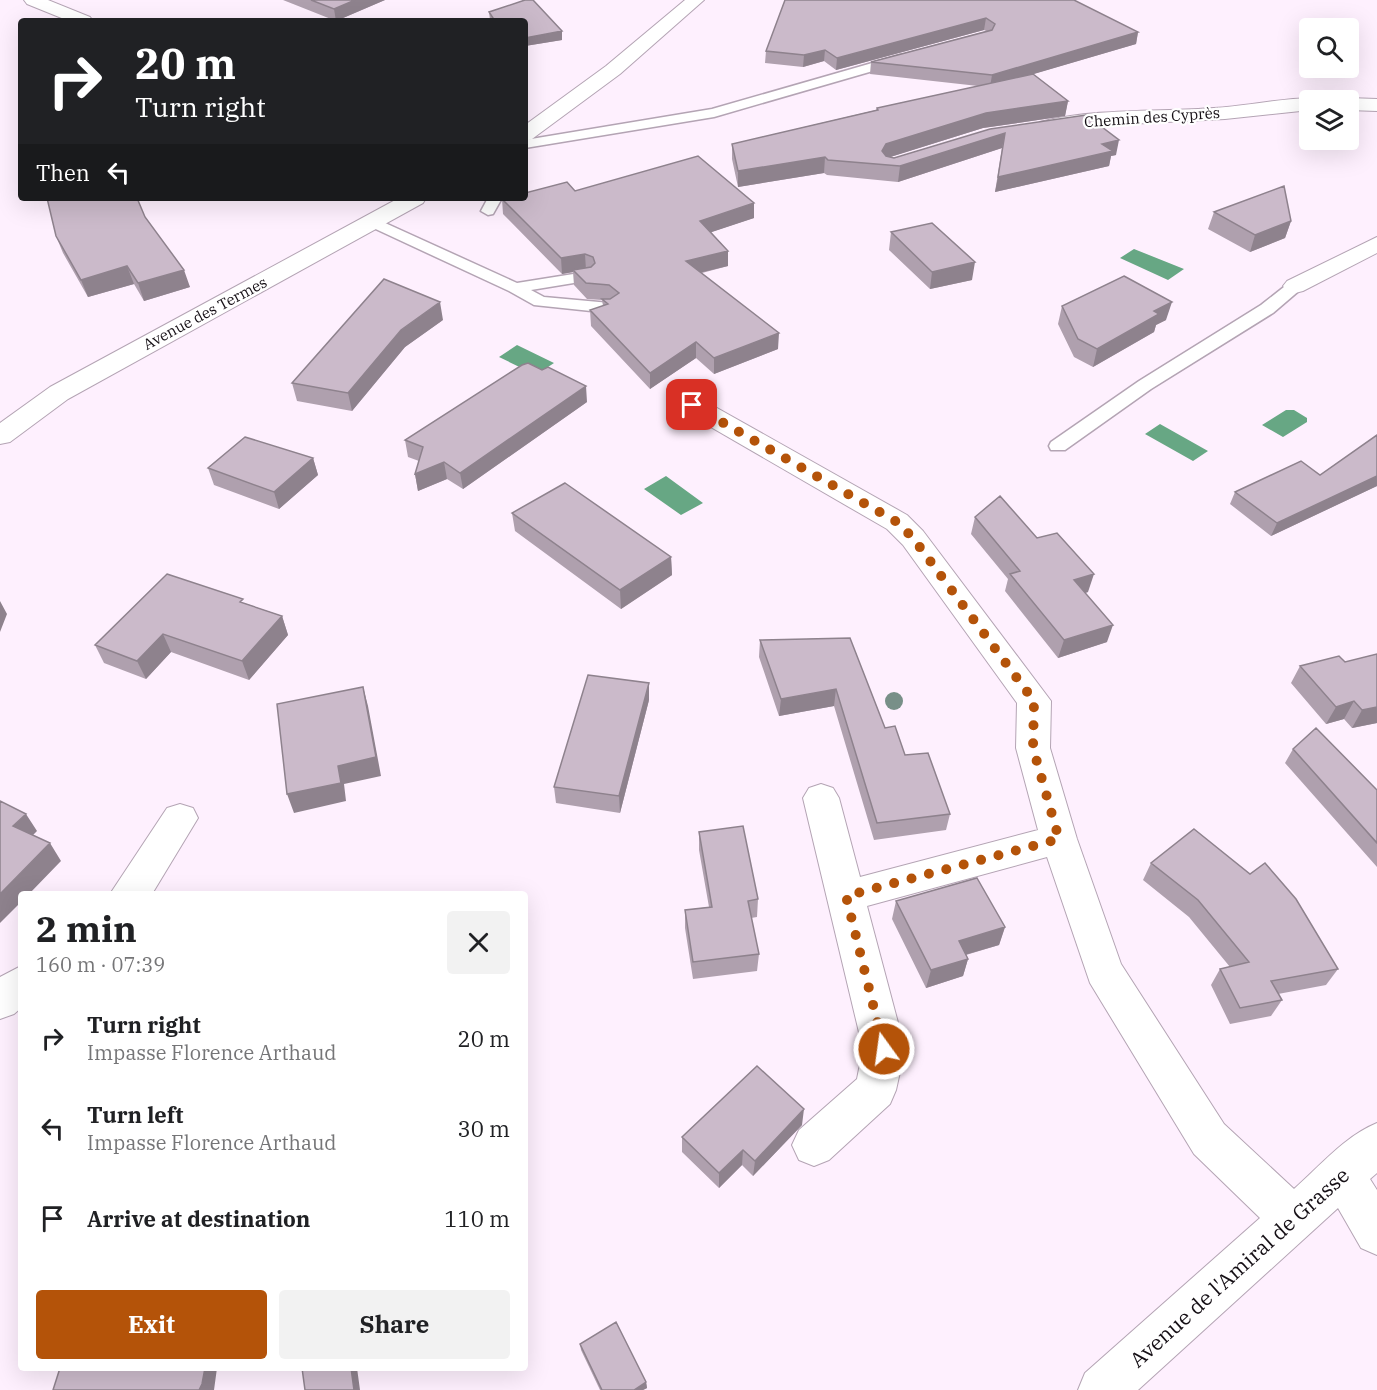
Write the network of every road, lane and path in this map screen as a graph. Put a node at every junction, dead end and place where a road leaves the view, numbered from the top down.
1 (33, 0) edge
2 (695, 0) edge
3 (77, 18) edge
4 (910, 56) edge
5 (1299, 104) edge
6 (1359, 105) edge
7 (1377, 105) edge
8 (1030, 129) edge
9 (528, 133) edge
10 (528, 144) edge
11 (410, 201) edge
12 (372, 222) junction
13 (1377, 244) edge
14 (586, 277) edge
15 (1295, 286) joint
16 (514, 288) junction
17 (610, 308) edge
18 (692, 405) dead end
19 (0, 436) edge
20 (1058, 446) dead end
21 (821, 798) dead end
22 (180, 818) dead end
23 (1059, 839) junction
24 (132, 891) edge
25 (846, 896) junction
26 (18, 986) edge
27 (0, 1001) edge
28 (1377, 1144) edge
29 (814, 1145) dead end
30 (1342, 1173) junction
31 (1292, 1218) junction
32 (1377, 1232) edge
33 (1102, 1390) edge

1 - 3 street
2 - 9 street
4 - 10 lane
5 - 8 street, Chemin des Cyprès
6 - 7 street
11 - 12 street, Avenue des Termes
12 - 16 lane
12 - 19 street, Avenue des Termes
13 - 15 street
14 - 16 lane
15 - 20 lane
16 - 17 lane
18 - 23 street
21 - 25 street
22 - 24 street
23 - 25 street
23 - 31 street
25 - 29 street
26 - 27 street
28 - 30 street, Avenue de l'Amiral de Grasse
30 - 31 street, Avenue de l'Amiral de Grasse
30 - 32 street
31 - 33 street, Avenue de l'Amiral de Grasse

